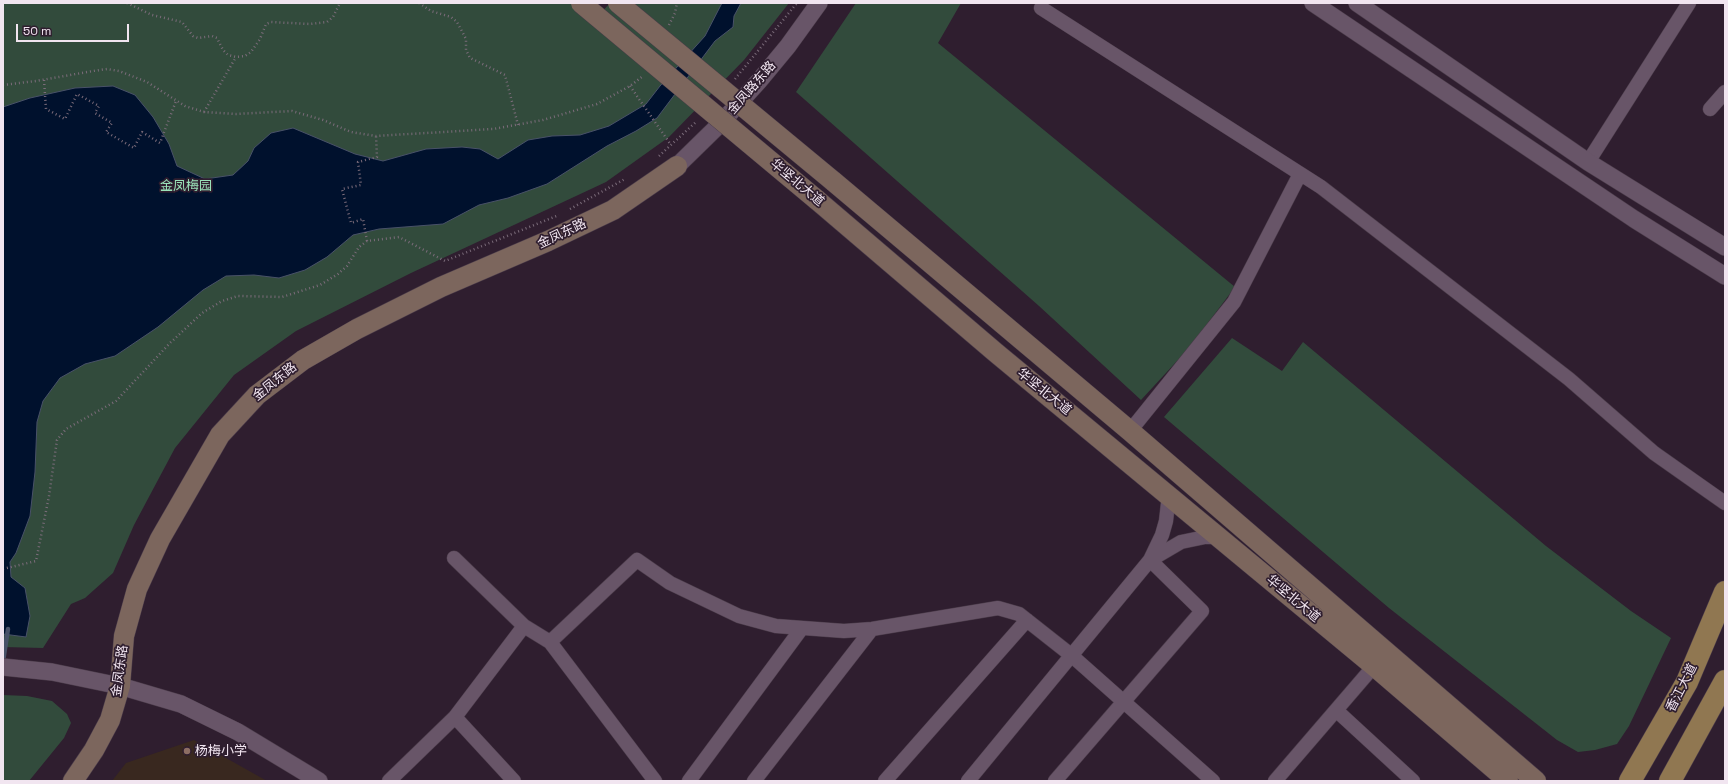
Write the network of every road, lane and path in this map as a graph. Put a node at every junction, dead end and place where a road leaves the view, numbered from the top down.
1 (128, 3) edge
2 (340, 3) edge
3 (419, 3) edge
4 (582, 3) edge
5 (618, 3) edge
6 (677, 3) edge
7 (797, 3) edge
8 (820, 3) edge
9 (1313, 3) edge
10 (1357, 3) edge
11 (1689, 3) edge
12 (1041, 8) dead end
13 (668, 27) dead end
14 (236, 57) junction
15 (646, 71) dead end
16 (44, 80) junction
17 (731, 83) dead end
18 (3, 85) edge
19 (630, 86) junction
20 (1725, 92) edge
21 (176, 101) junction
22 (1710, 109) dead end
23 (204, 112) junction
24 (701, 117) dead end
25 (518, 125) junction
26 (376, 136) junction
27 (671, 145) junction
28 (657, 158) dead end
29 (1588, 162) junction
30 (677, 166) joint
31 (1300, 174) junction
32 (628, 177) dead end
33 (367, 241) junction
34 (1725, 247) edge
35 (1725, 276) edge
36 (1130, 431) junction
37 (1169, 494) junction
38 (1725, 503) edge
39 (1218, 536) junction
40 (454, 558) dead end
41 (1150, 560) junction
42 (3, 569) edge
43 (1725, 592) edge
44 (1027, 620) junction
45 (524, 626) junction
46 (802, 628) junction
47 (872, 629) junction
48 (550, 642) junction
49 (1071, 655) junction
50 (1374, 666) junction
51 (3, 668) edge
52 (1725, 681) edge
53 (120, 686) junction
54 (1124, 702) junction
55 (1336, 711) junction
56 (455, 717) junction
57 (73, 781) edge
58 (319, 781) edge
59 (389, 781) edge
60 (514, 781) edge
61 (655, 781) edge
62 (689, 781) edge
63 (754, 781) edge
64 (885, 781) edge
65 (968, 781) edge
66 (1055, 781) edge
67 (1213, 781) edge
68 (1275, 781) edge
69 (1413, 781) edge
70 (1508, 781) edge
71 (1536, 781) edge
72 (1630, 781) edge
73 (1670, 781) edge

1 - 14 path
2 - 14 path
3 - 25 path
4 - 37 main road, 华坚北大道, bridge
5 - 36 main road, 华坚北大道, bridge
6 - 13 path
7 - 17 path
8 - 30 street, 金凤路东路
9 - 35 street
10 - 29 street
11 - 29 street
12 - 31 street
14 - 23 path
15 - 19 path
16 - 18 path
16 - 21 path
16 - 21 path
19 - 25 path
19 - 27 path
20 - 22 street
21 - 23 path
23 - 26 path
24 - 27 path
25 - 26 path
26 - 33 path
27 - 28 path
29 - 34 street
30 - 53 main road, 金凤东路
31 - 36 street
31 - 38 street
32 - 33 path
33 - 42 path
36 - 71 main road, 华坚北大道
37 - 39 main road, 华坚北大道
37 - 41 street
39 - 41 street
39 - 50 main road, 华坚北大道
40 - 45 street
41 - 49 street
41 - 54 street
43 - 72 main road, 香江大道
44 - 47 street
44 - 49 street
44 - 64 street
45 - 48 street
45 - 56 street
46 - 47 street
46 - 48 street
46 - 62 street
47 - 63 street
48 - 61 street
49 - 54 street
49 - 65 street
50 - 55 street
50 - 70 main road, 华坚北大道
51 - 53 street
52 - 73 main road
53 - 57 main road, 金凤东路
53 - 58 street
54 - 66 street
54 - 67 street
55 - 68 street
55 - 69 street
56 - 59 street
56 - 60 street

